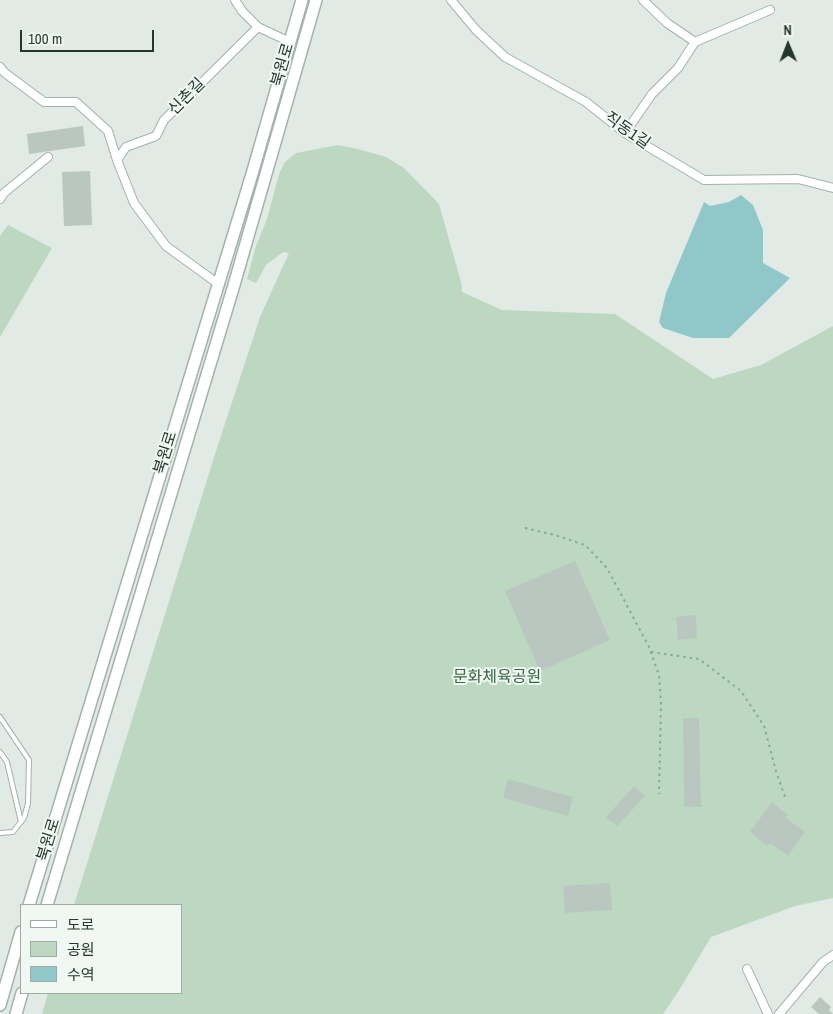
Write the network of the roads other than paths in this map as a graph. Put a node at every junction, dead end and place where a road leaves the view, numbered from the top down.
1 (235, 0) edge
2 (302, 0) edge
3 (316, 0) edge
4 (452, 0) edge
5 (643, 0) edge
6 (770, 10) dead end
7 (258, 27) junction
8 (290, 42) junction
9 (695, 42) junction
10 (302, 45) junction
11 (0, 67) edge
12 (624, 133) junction
13 (48, 157) dead end
14 (117, 160) junction
15 (833, 188) edge
16 (0, 199) edge
17 (217, 284) junction
18 (0, 717) edge
19 (0, 752) edge
20 (22, 822) junction
21 (0, 833) edge
22 (29, 904) edge
23 (47, 904) edge
24 (20, 935) edge
25 (833, 956) edge
26 (747, 969) dead end
27 (22, 994) edge
28 (0, 1005) edge
29 (16, 1014) edge
30 (768, 1014) edge
31 (779, 1014) edge

1 - 7 street
2 - 8 street, 북원로
3 - 10 street, 북원로
4 - 12 street, 직동1길
5 - 9 street
6 - 9 street
7 - 8 street
7 - 14 street, 신촌길
8 - 10 street
8 - 17 street, 북원로
9 - 12 street
10 - 23 street, 북원로
11 - 14 street
12 - 15 street, 직동1길
13 - 16 street
14 - 17 street
17 - 22 street, 북원로
18 - 20 lane
19 - 20 lane
20 - 21 lane
24 - 28 street
25 - 31 street
26 - 30 street
27 - 29 street

